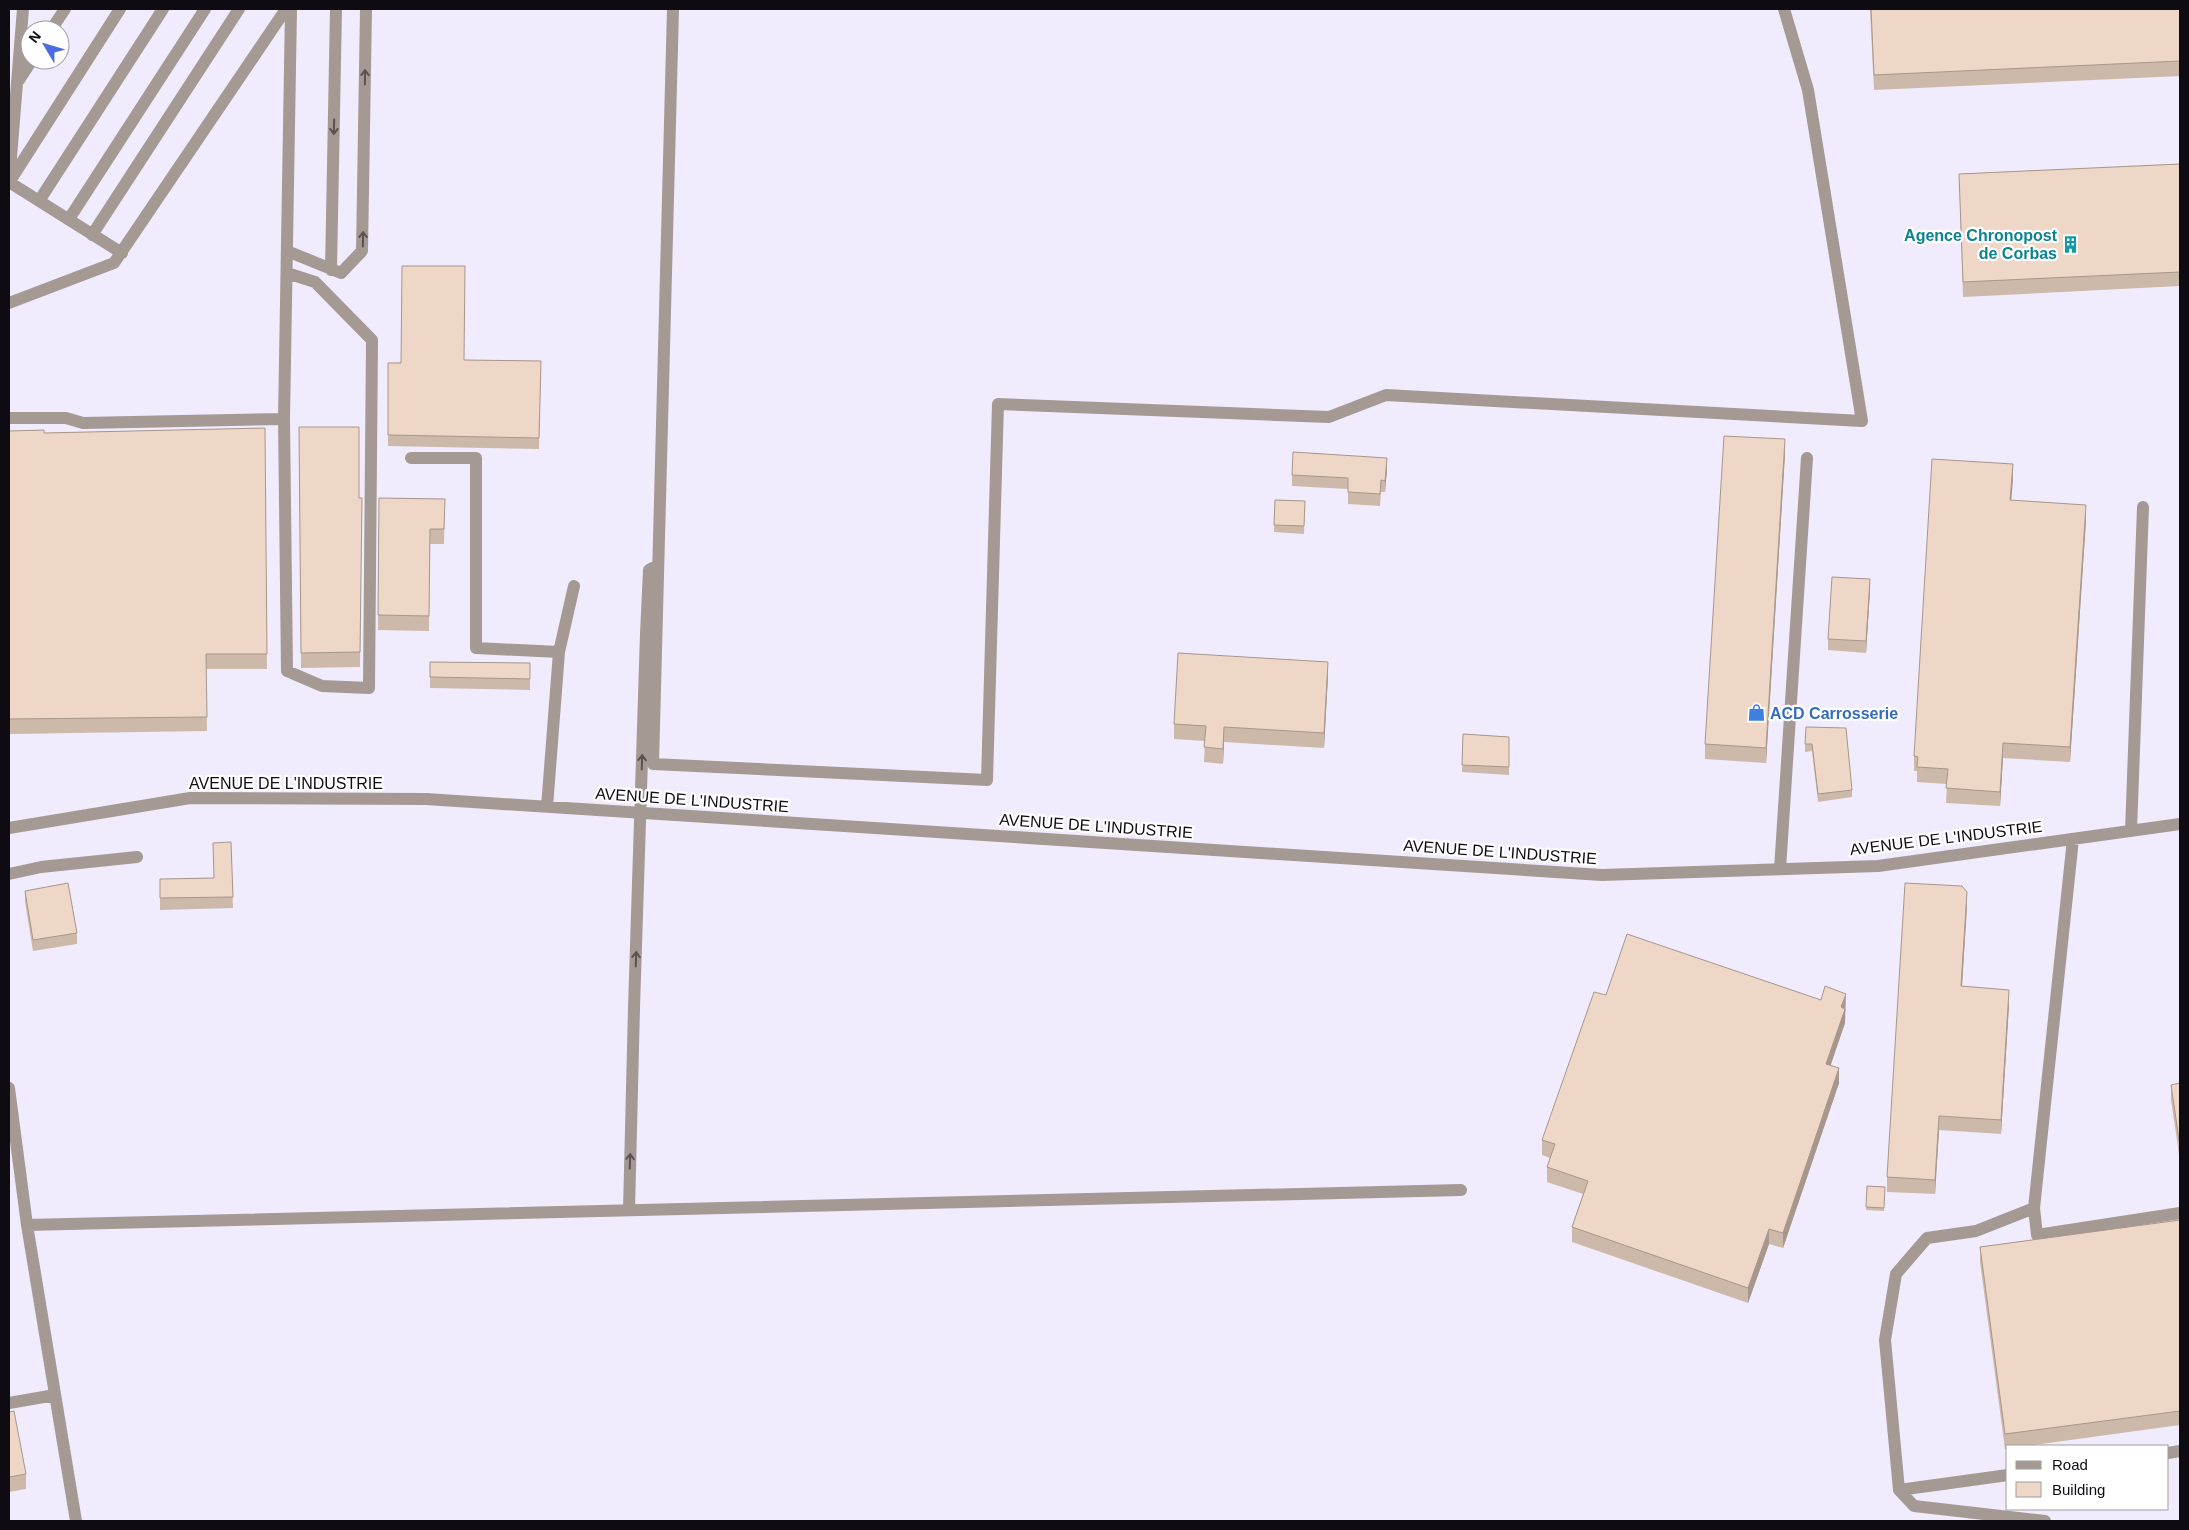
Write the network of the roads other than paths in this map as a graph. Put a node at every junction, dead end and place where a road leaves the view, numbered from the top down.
1 (23, 9) edge
2 (65, 9) edge
3 (120, 9) edge
4 (163, 9) edge
5 (205, 9) edge
6 (239, 9) edge
7 (286, 9) edge
8 (291, 9) edge
9 (336, 9) edge
10 (366, 9) edge
11 (673, 9) edge
12 (1784, 9) edge
13 (58, 20) edge
14 (25, 70) edge
15 (17, 82) junction
16 (9, 182) edge
17 (39, 201) junction
18 (69, 219) junction
19 (92, 235) junction
20 (287, 251) junction
21 (122, 253) junction
22 (332, 270) junction
23 (287, 273) junction
24 (9, 303) edge
25 (9, 418) edge
26 (284, 419) junction
27 (411, 458) dead end
28 (1807, 458) dead end
29 (2143, 507) dead end
30 (658, 565) junction
31 (574, 586) dead end
32 (559, 652) junction
33 (547, 807) junction
34 (2180, 824) edge
35 (9, 828) edge
36 (2131, 831) junction
37 (2073, 839) junction
38 (137, 857) dead end
39 (1780, 869) junction
40 (9, 874) edge
41 (9, 1088) edge
42 (1461, 1190) dead end
43 (2034, 1208) junction
44 (629, 1210) junction
45 (2180, 1212) edge
46 (27, 1225) junction
47 (55, 1395) junction
48 (9, 1403) edge
49 (2006, 1475) edge
50 (1898, 1490) junction
51 (76, 1521) edge
52 (2045, 1521) edge

1 - 15 street
2 - 13 street
3 - 16 street
4 - 17 street
5 - 18 street
6 - 19 street
7 - 21 street
8 - 20 street
9 -> 22 street
22 -> 10 street
11 - 30 street
12 - 30 street
14 - 15 street
15 - 16 street
16 - 17 street
17 - 18 street
18 - 19 street
19 - 21 street
20 - 22 street
20 - 23 street
21 - 24 street
23 - 26 street
23 - 26 street
25 - 26 street
27 - 32 street
28 - 39 street
29 - 36 street
44 -> 30 street, bridge
31 - 32 street
32 - 33 street
33 - 35 street, AVENUE DE L'INDUSTRIE
33 - 39 street, AVENUE DE L'INDUSTRIE
34 - 36 street, AVENUE DE L'INDUSTRIE
36 - 37 street, AVENUE DE L'INDUSTRIE
37 - 39 street, AVENUE DE L'INDUSTRIE
37 - 43 street
38 - 40 street
41 - 46 street
42 - 44 street
43 - 45 street
43 - 50 street
44 - 46 street
46 - 47 street
47 - 48 street
47 - 51 street
49 - 50 street
50 - 52 street

